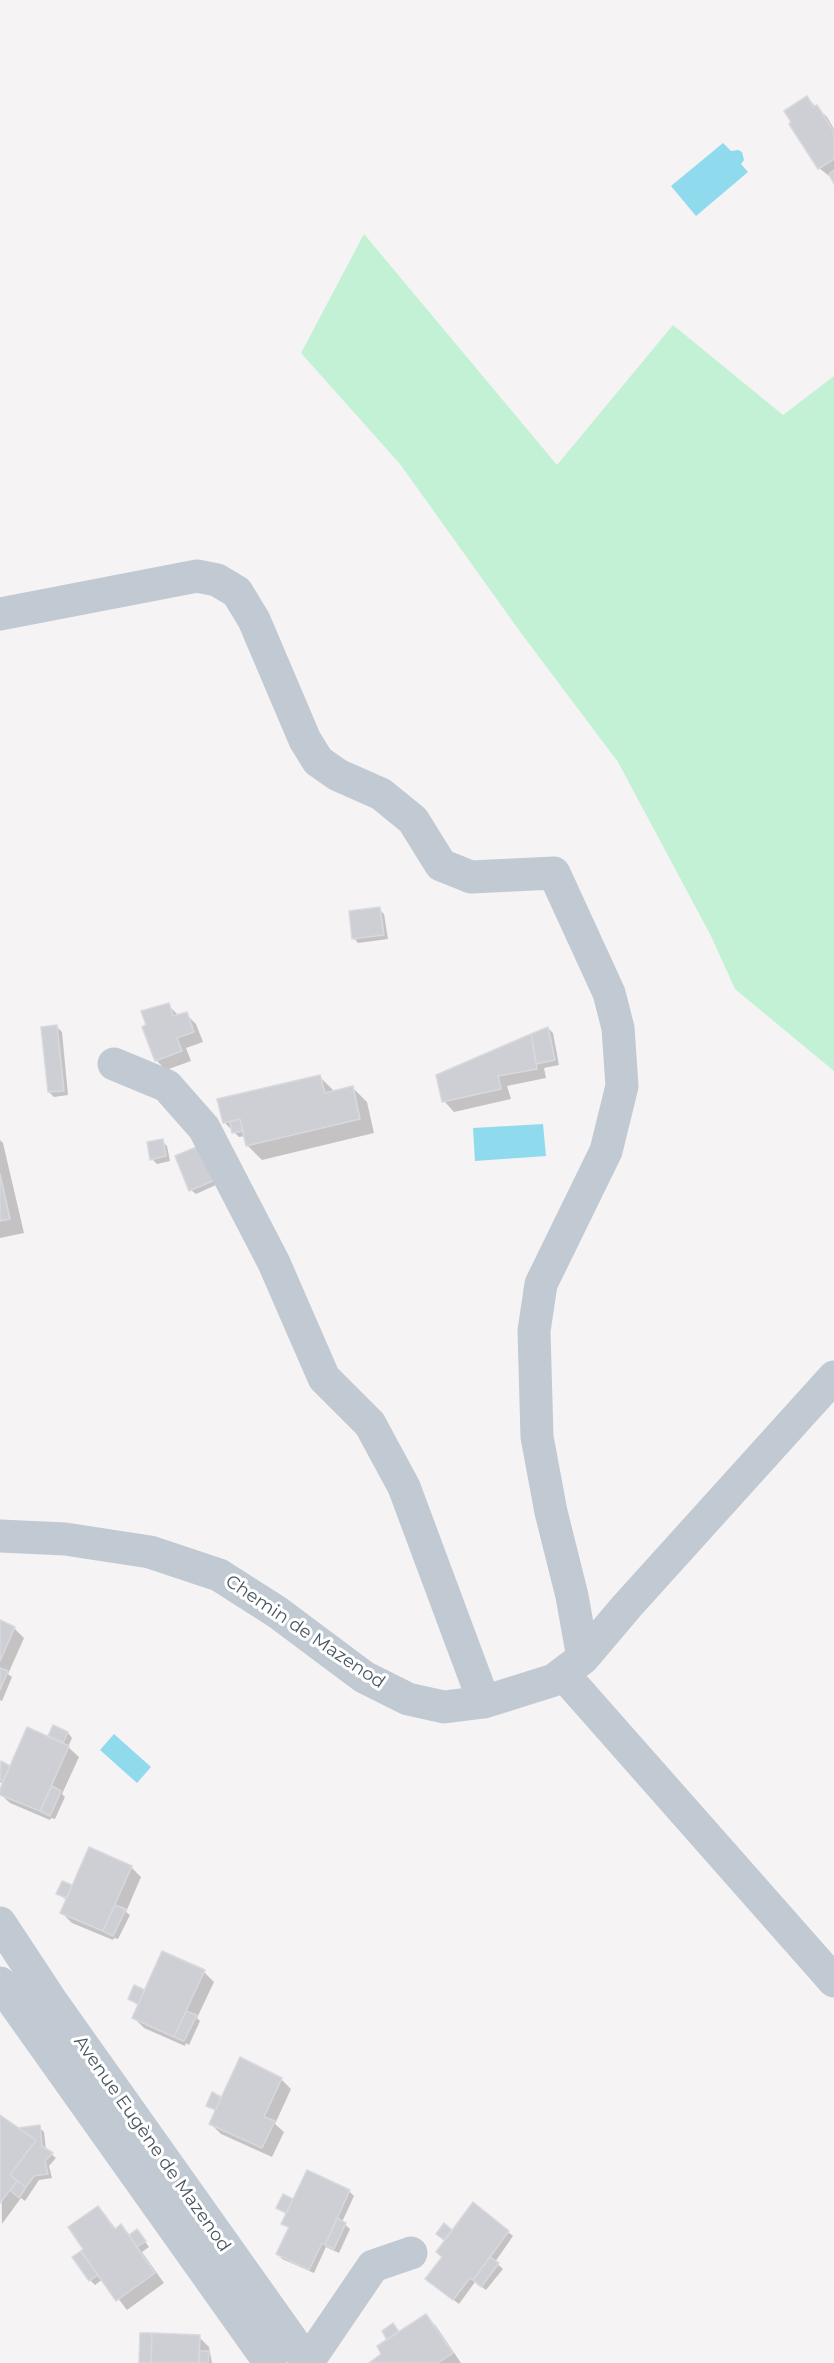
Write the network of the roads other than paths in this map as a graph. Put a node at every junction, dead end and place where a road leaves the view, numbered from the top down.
1 (0, 614) edge
2 (114, 1064) dead end
3 (834, 1377) edge
4 (0, 1536) edge
5 (573, 1666) junction
6 (484, 1702) junction
7 (0, 1923) edge
8 (834, 1981) edge
9 (0, 1983) edge
10 (411, 2253) dead end
11 (270, 2363) edge
12 (308, 2363) edge

1 - 5 street
2 - 6 street
3 - 5 street, Chemin de Mazenod
4 - 6 street, Chemin de Mazenod
5 - 6 street, Chemin de Mazenod
5 - 8 street
7 - 12 street, Avenue Eugène de Mazenod
9 - 11 street, Avenue Eugène de Mazenod
10 - 12 street

